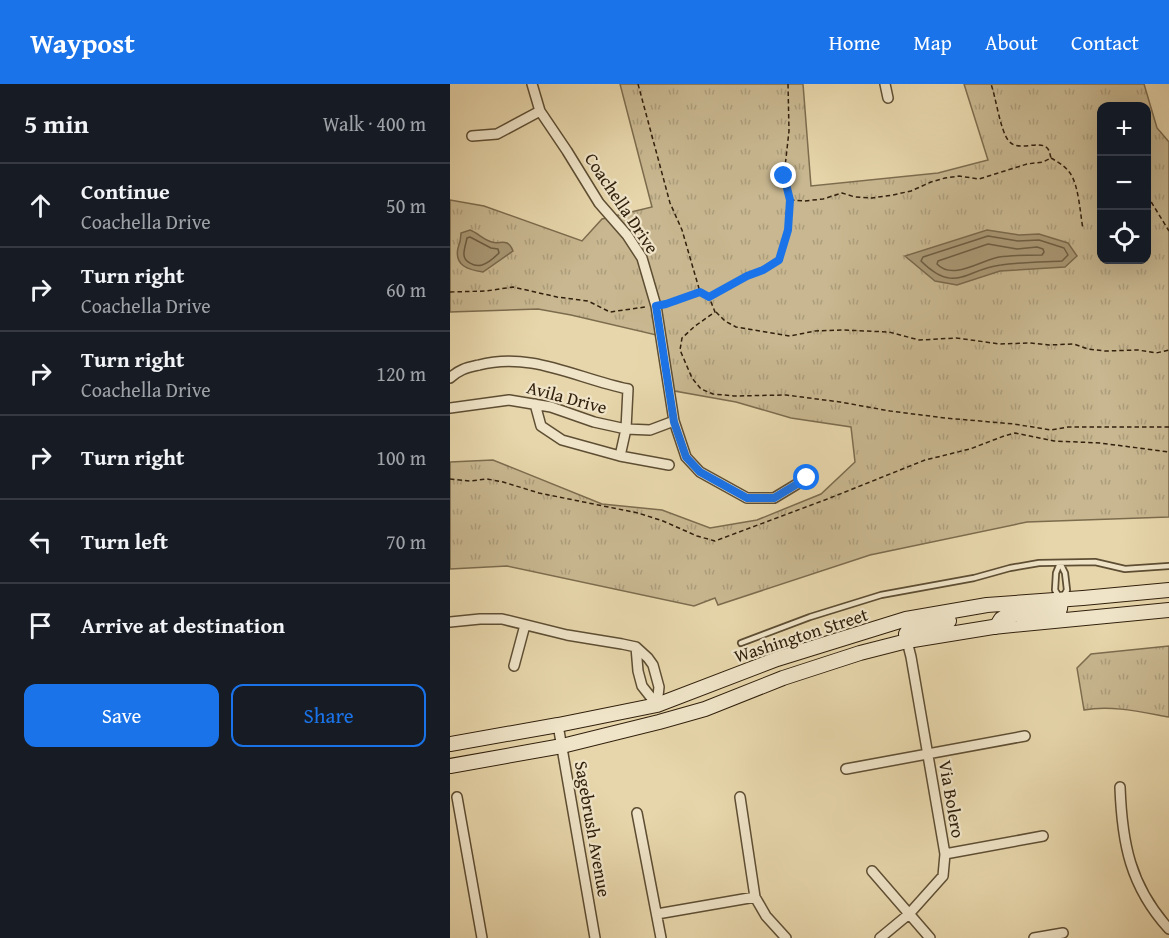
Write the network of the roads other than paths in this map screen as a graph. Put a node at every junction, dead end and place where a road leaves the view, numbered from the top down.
1 (532, 84) edge
2 (885, 84) edge
3 (888, 98) dead end
4 (540, 111) junction
5 (472, 136) dead end
6 (450, 378) edge
7 (450, 400) edge
8 (535, 404) junction
9 (450, 408) edge
10 (674, 422) junction
11 (626, 429) junction
12 (620, 456) junction
13 (669, 465) dead end
14 (807, 478) dead end
15 (1060, 563) junction
16 (1169, 566) edge
17 (1169, 590) edge
18 (1061, 600) junction
19 (967, 609) junction
20 (1169, 610) edge
21 (450, 622) edge
22 (525, 625) junction
23 (996, 627) junction
24 (907, 641) junction
25 (741, 643) dead end
26 (636, 647) junction
27 (514, 666) dead end
28 (655, 674) junction
29 (640, 679) junction
30 (657, 705) junction
31 (558, 725) junction
32 (1025, 736) dead end
33 (450, 744) edge
34 (562, 746) junction
35 (928, 753) junction
36 (450, 765) edge
37 (846, 769) dead end
38 (1120, 787) dead end
39 (458, 797) dead end
40 (740, 797) dead end
41 (637, 813) dead end
42 (1043, 836) dead end
43 (945, 854) junction
44 (872, 871) dead end
45 (755, 897) junction
46 (657, 914) junction
47 (909, 914) junction
48 (1169, 929) edge
49 (1063, 933) dead end
50 (482, 938) edge
51 (595, 938) edge
52 (661, 938) edge
53 (786, 938) edge
54 (880, 938) edge
55 (930, 938) edge
56 (1034, 938) edge

1 - 4 street, Coachella Drive
2 - 3 street
4 - 5 street
4 - 10 street, Coachella Drive
6 - 11 street
7 - 9 street
8 - 9 street, Avila Drive
8 - 11 street, Avila Drive
8 - 12 street
10 - 11 street, Avila Drive
10 - 14 street, Coachella Drive
11 - 12 street
12 - 13 street
15 - 16 lane
15 - 18 lane
15 - 18 lane
15 - 25 lane
17 - 18 main road, Washington Street
18 - 19 main road, Washington Street
18 - 23 main road
19 - 24 main road
19 - 30 main road, Washington Street
20 - 23 main road, Washington Street
21 - 22 street
22 - 26 street
22 - 27 street
23 - 24 main road, Washington Street
24 - 34 main road, Washington Street
24 - 35 street, Via Bolero
26 - 28 street
26 - 29 street
28 - 29 lane
28 - 30 street
29 - 30 street
30 - 31 main road, Washington Street
31 - 33 main road, Washington Street
31 - 34 street, Sagebrush Avenue
32 - 35 street
34 - 36 main road, Washington Street
34 - 51 street, Sagebrush Avenue
35 - 37 street
35 - 43 street, Via Bolero
38 - 48 street
39 - 50 street
40 - 45 street
41 - 46 street
42 - 43 street
43 - 47 street, Via Bolero
44 - 47 street
45 - 46 street
45 - 53 street
46 - 52 street
47 - 54 street, Via Bolero
47 - 55 street
49 - 56 street

